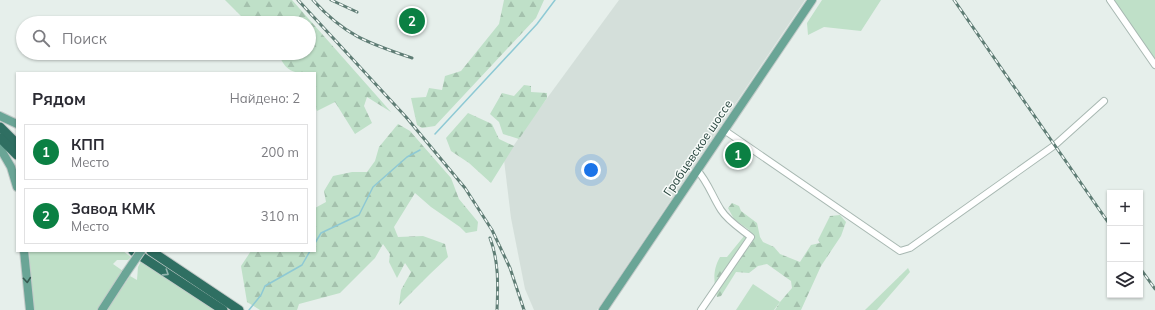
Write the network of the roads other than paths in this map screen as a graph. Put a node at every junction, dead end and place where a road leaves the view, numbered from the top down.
1 (812, 0) edge
2 (1110, 0) edge
3 (1155, 65) edge
4 (1104, 101) dead end
5 (0, 116) edge
6 (16, 124) edge
7 (0, 127) edge
8 (724, 130) junction
9 (0, 138) edge
10 (16, 143) edge
11 (0, 148) edge
12 (16, 154) edge
13 (697, 170) junction
14 (16, 184) edge
15 (24, 252) edge
16 (135, 252) edge
17 (140, 252) edge
18 (152, 252) edge
19 (30, 310) edge
20 (102, 310) edge
21 (223, 310) edge
22 (239, 310) edge
23 (603, 310) edge
24 (701, 310) edge

1 - 8 main road, Грабцевское шоссе
2 - 3 street
4 - 8 street
5 - 6 main road
7 - 10 highway
8 - 13 main road, Грабцевское шоссе
9 - 12 highway
11 - 14 main road
13 - 23 main road, Грабцевское шоссе
13 - 24 street
15 -> 19 main road
16 -> 21 highway
17 - 20 main road, bridge
18 - 22 highway

